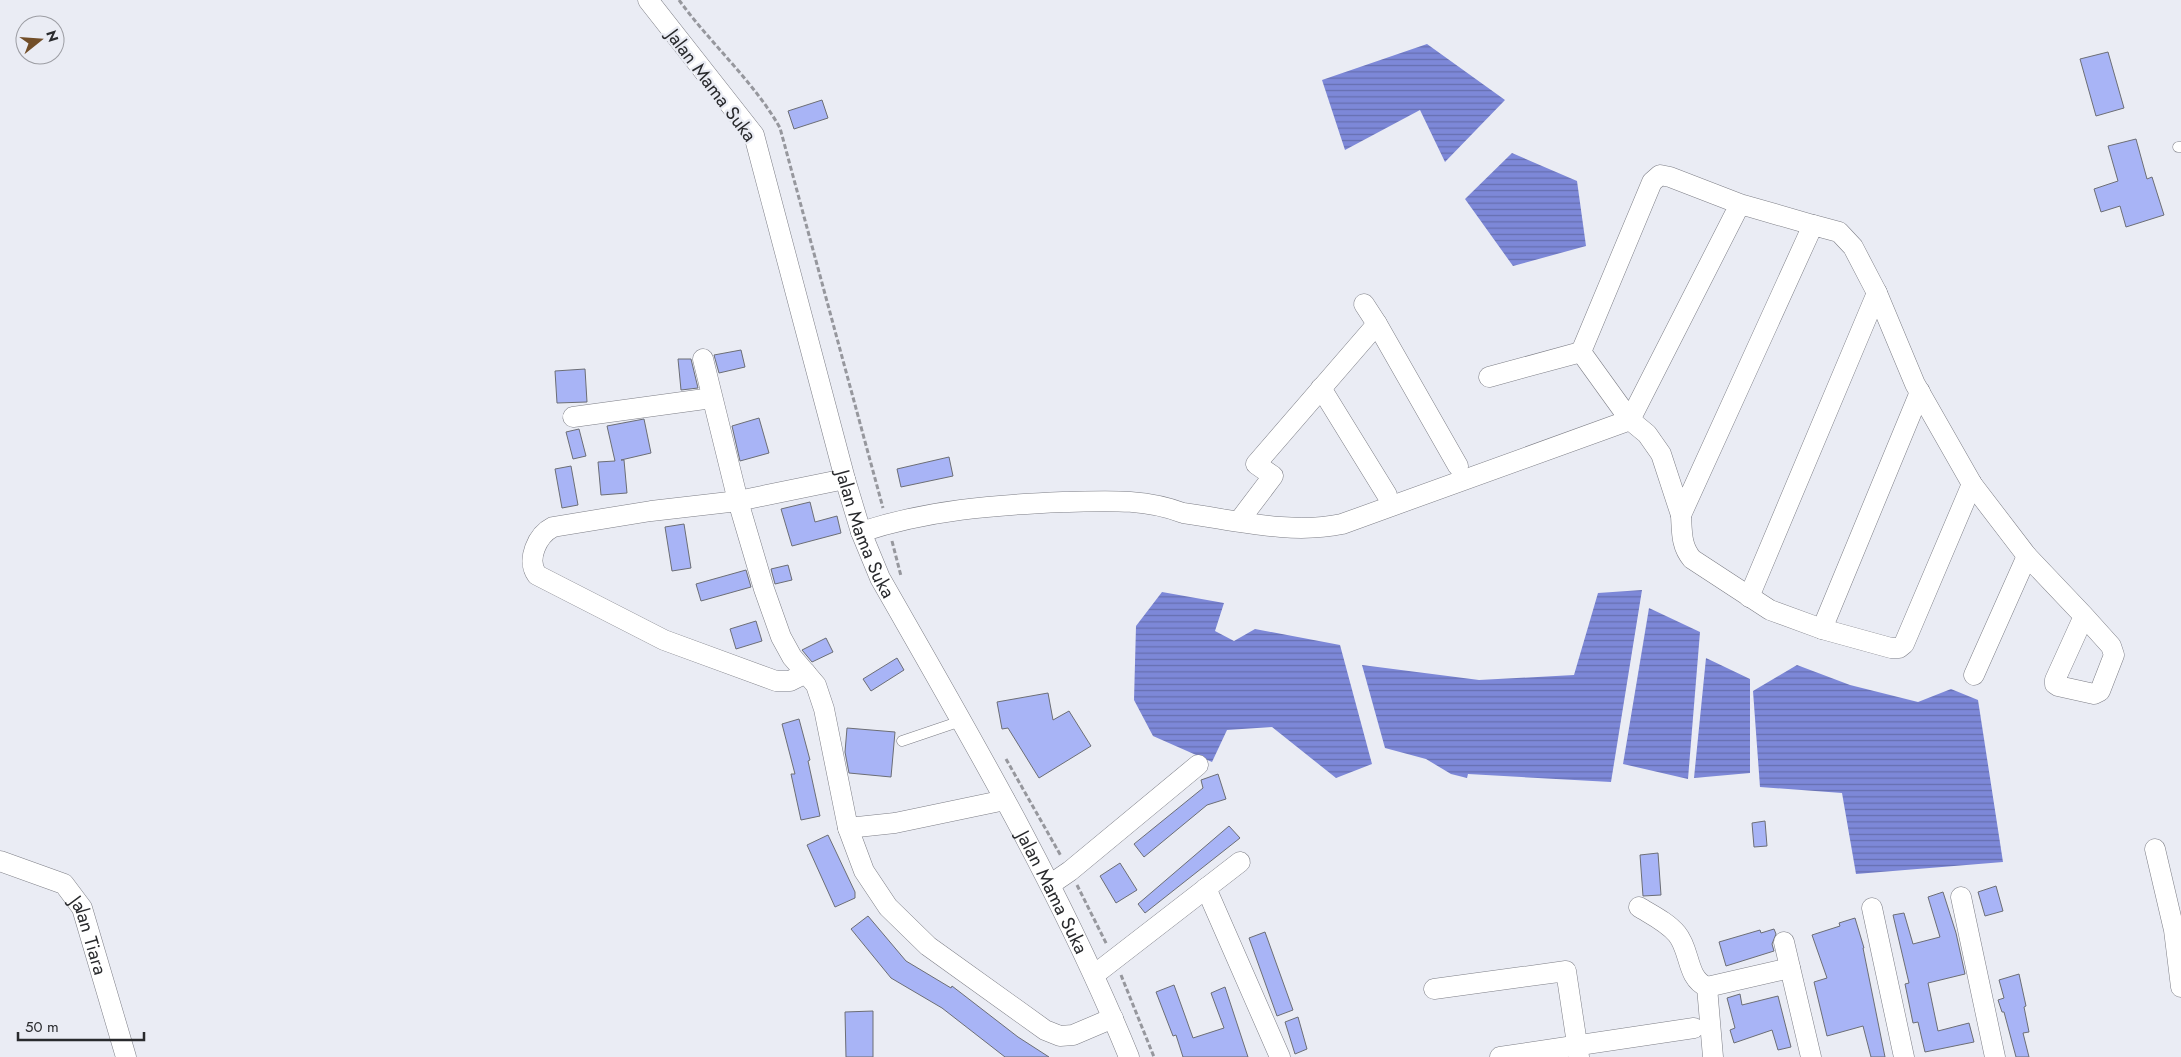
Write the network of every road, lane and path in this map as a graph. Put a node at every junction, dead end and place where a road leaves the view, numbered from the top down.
1 (648, 0) edge
2 (1740, 204) junction
3 (1813, 225) junction
4 (1877, 293) junction
5 (1364, 304) dead end
6 (1377, 324) junction
7 (1581, 352) junction
8 (703, 359) dead end
9 (1489, 377) dead end
10 (1321, 388) junction
11 (1920, 392) junction
12 (712, 398) junction
13 (573, 418) dead end
14 (1630, 420) junction
15 (1458, 466) dead end
16 (845, 479) junction
17 (1972, 484) junction
18 (1387, 495) dead end
19 (738, 501) junction
20 (1681, 516) junction
21 (1239, 521) junction
22 (861, 532) junction
23 (2028, 556) junction
24 (1750, 597) junction
25 (2084, 616) dead end
26 (1822, 630) junction
27 (806, 673) junction
28 (1974, 675) dead end
29 (961, 721) junction
30 (902, 740) dead end
31 (1198, 765) dead end
32 (1005, 800) junction
33 (848, 828) junction
34 (2155, 849) dead end
35 (0, 861) edge
36 (1240, 862) dead end
37 (1051, 884) junction
38 (1206, 888) junction
39 (1961, 896) dead end
40 (1639, 906) dead end
41 (1872, 908) dead end
42 (1784, 942) dead end
43 (1790, 968) junction
44 (1094, 975) junction
45 (1706, 987) junction
46 (2181, 987) edge
47 (1434, 989) dead end
48 (1113, 1018) junction
49 (1694, 1028) dead end
50 (1578, 1051) edge
51 (126, 1057) edge
52 (1129, 1057) edge
53 (1280, 1057) edge
54 (1500, 1057) edge
55 (1713, 1057) edge
56 (1811, 1057) edge
57 (1904, 1057) edge
58 (1995, 1057) edge

1 - 16 street, Jalan Mama Suka
2 - 3 street
2 - 7 street
2 - 14 street
3 - 4 street
3 - 20 street
4 - 11 street
4 - 24 street
5 - 6 street
6 - 10 street
6 - 15 street
7 - 9 street
7 - 14 street
8 - 12 street
10 - 18 street
10 - 21 street
11 - 17 street
11 - 26 street
12 - 13 street
12 - 19 street
14 - 20 street
14 - 21 street
16 - 19 street
16 - 22 street, Jalan Mama Suka
17 - 23 street
17 - 26 street
19 - 27 street
19 - 27 street
20 - 24 street
21 - 22 street
22 - 29 street, Jalan Mama Suka
23 - 25 street
23 - 28 street
24 - 26 street
27 - 33 street
29 - 30 lane
29 - 32 street, Jalan Mama Suka
31 - 37 street
32 - 33 street
32 - 37 street, Jalan Mama Suka
33 - 48 street
34 - 46 street
35 - 51 street, Jalan Tiara
36 - 38 street
37 - 44 street, Jalan Mama Suka
38 - 44 street
38 - 53 street
39 - 58 street
40 - 45 street
41 - 57 street
42 - 43 street
43 - 45 street
43 - 56 street
44 - 48 street, Jalan Mama Suka
45 - 55 street
47 - 50 street
48 - 52 street, Jalan Mama Suka
49 - 50 street
50 - 54 street

